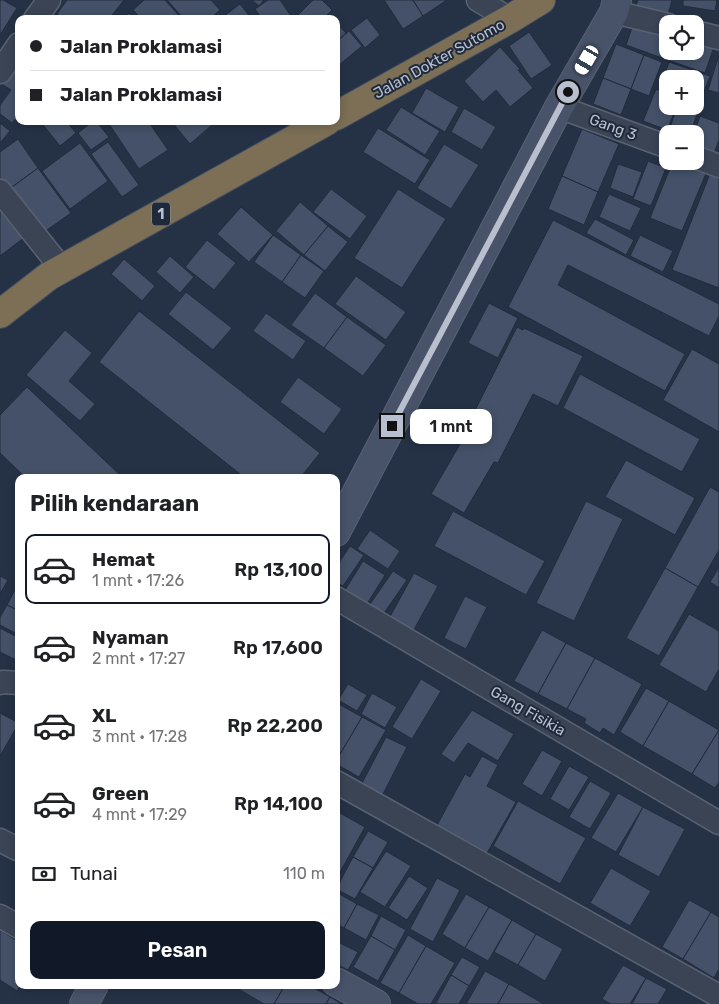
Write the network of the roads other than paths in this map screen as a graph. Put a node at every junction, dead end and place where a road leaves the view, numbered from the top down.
1 (478, 0) edge
2 (541, 0) edge
3 (616, 6) edge
4 (510, 20) junction
5 (659, 22) edge
6 (704, 34) edge
7 (719, 38) edge
8 (15, 50) edge
9 (0, 72) edge
10 (559, 108) junction
11 (340, 114) edge
12 (321, 125) edge
13 (659, 144) edge
14 (704, 160) edge
15 (719, 166) edge
16 (0, 191) edge
17 (62, 269) junction
18 (0, 314) edge
19 (340, 524) edge
20 (340, 600) edge
21 (0, 683) edge
22 (15, 683) edge
23 (340, 784) edge
24 (719, 823) edge
25 (0, 840) edge
26 (15, 848) edge
27 (0, 916) edge
28 (15, 925) edge
29 (340, 984) edge
30 (92, 989) edge
31 (719, 996) edge
32 (84, 1004) edge
33 (376, 1004) edge

1 - 4 street
2 - 4 highway, Jalan Dokter Sutomo
3 - 5 street
3 - 10 main road
4 - 11 highway, Jalan Dokter Sutomo
6 - 7 street
8 - 9 street
10 - 13 street, Gang 3
10 - 19 main road
12 - 17 highway, 1
14 - 15 street
16 - 17 street
17 - 18 highway, 1
20 - 24 street, Gang Fisikia
21 - 22 street
23 - 31 street
25 - 26 street
27 - 28 street
29 - 33 main road
30 - 32 main road

